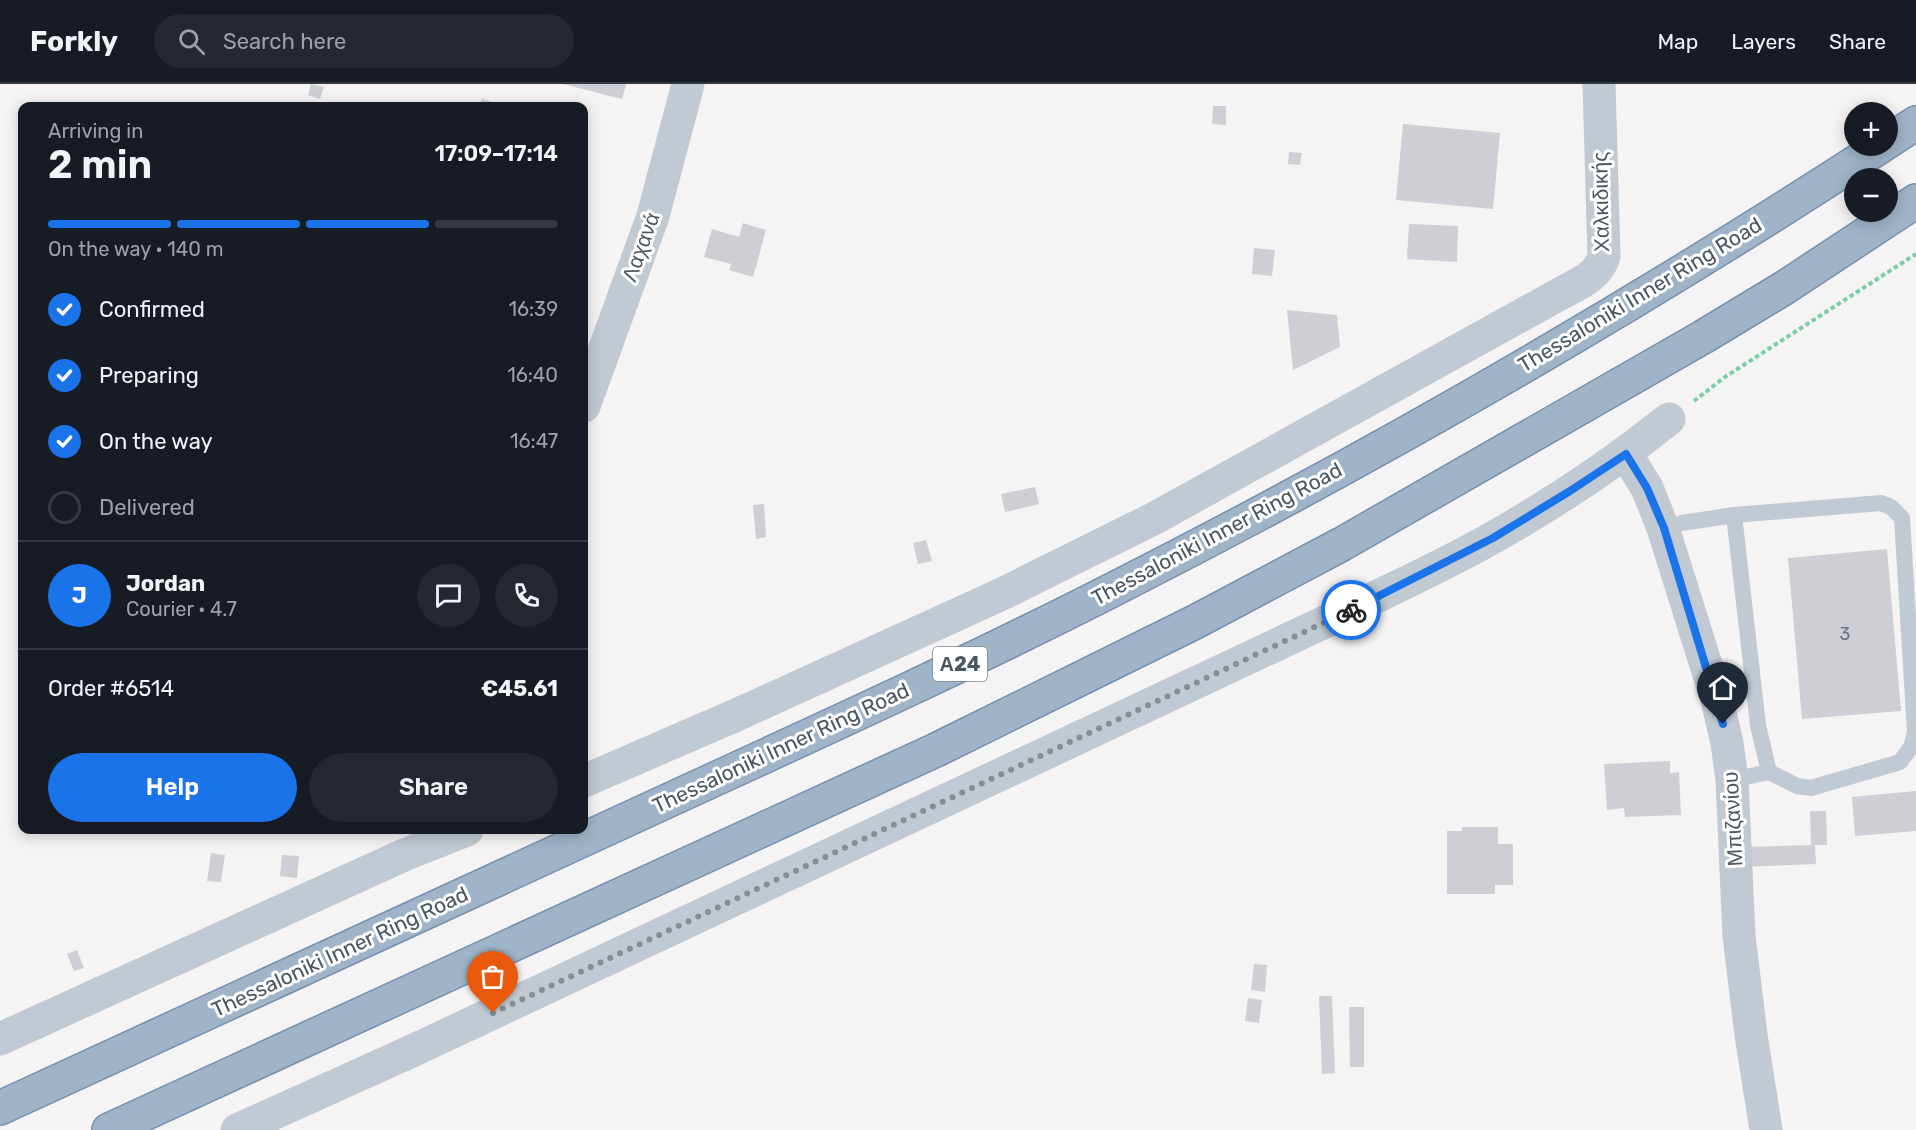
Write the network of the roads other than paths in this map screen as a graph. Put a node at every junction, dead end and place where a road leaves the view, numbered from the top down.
1 (688, 84) edge
2 (1599, 84) edge
3 (1916, 123) edge
4 (1898, 135) edge
5 (1866, 156) edge
6 (1916, 201) edge
7 (588, 395) edge
8 (1669, 419) road end
9 (1626, 454) junction
10 (1734, 515) junction
11 (1664, 528) junction
12 (1769, 772) junction
13 (588, 779) edge
14 (1732, 780) junction
15 (448, 834) edge
16 (409, 842) edge
17 (0, 1039) edge
18 (0, 1108) edge
19 (109, 1130) edge
20 (237, 1130) edge
21 (1766, 1130) edge

1 - 7 street, Λαχανά
2 - 13 street, Χαλκιδικής
3 - 4 highway
5 - 18 highway, Thessaloniki Inner Ring Road / Α24
6 - 19 highway
8 - 9 street
9 - 11 street, Μπιζανίου
9 - 20 street
10 - 11 lane
10 - 12 lane
10 - 12 lane
11 - 14 street, Μπιζανίου
12 - 14 lane
14 - 21 street, Μπιζανίου
15 - 16 street
16 - 17 street

